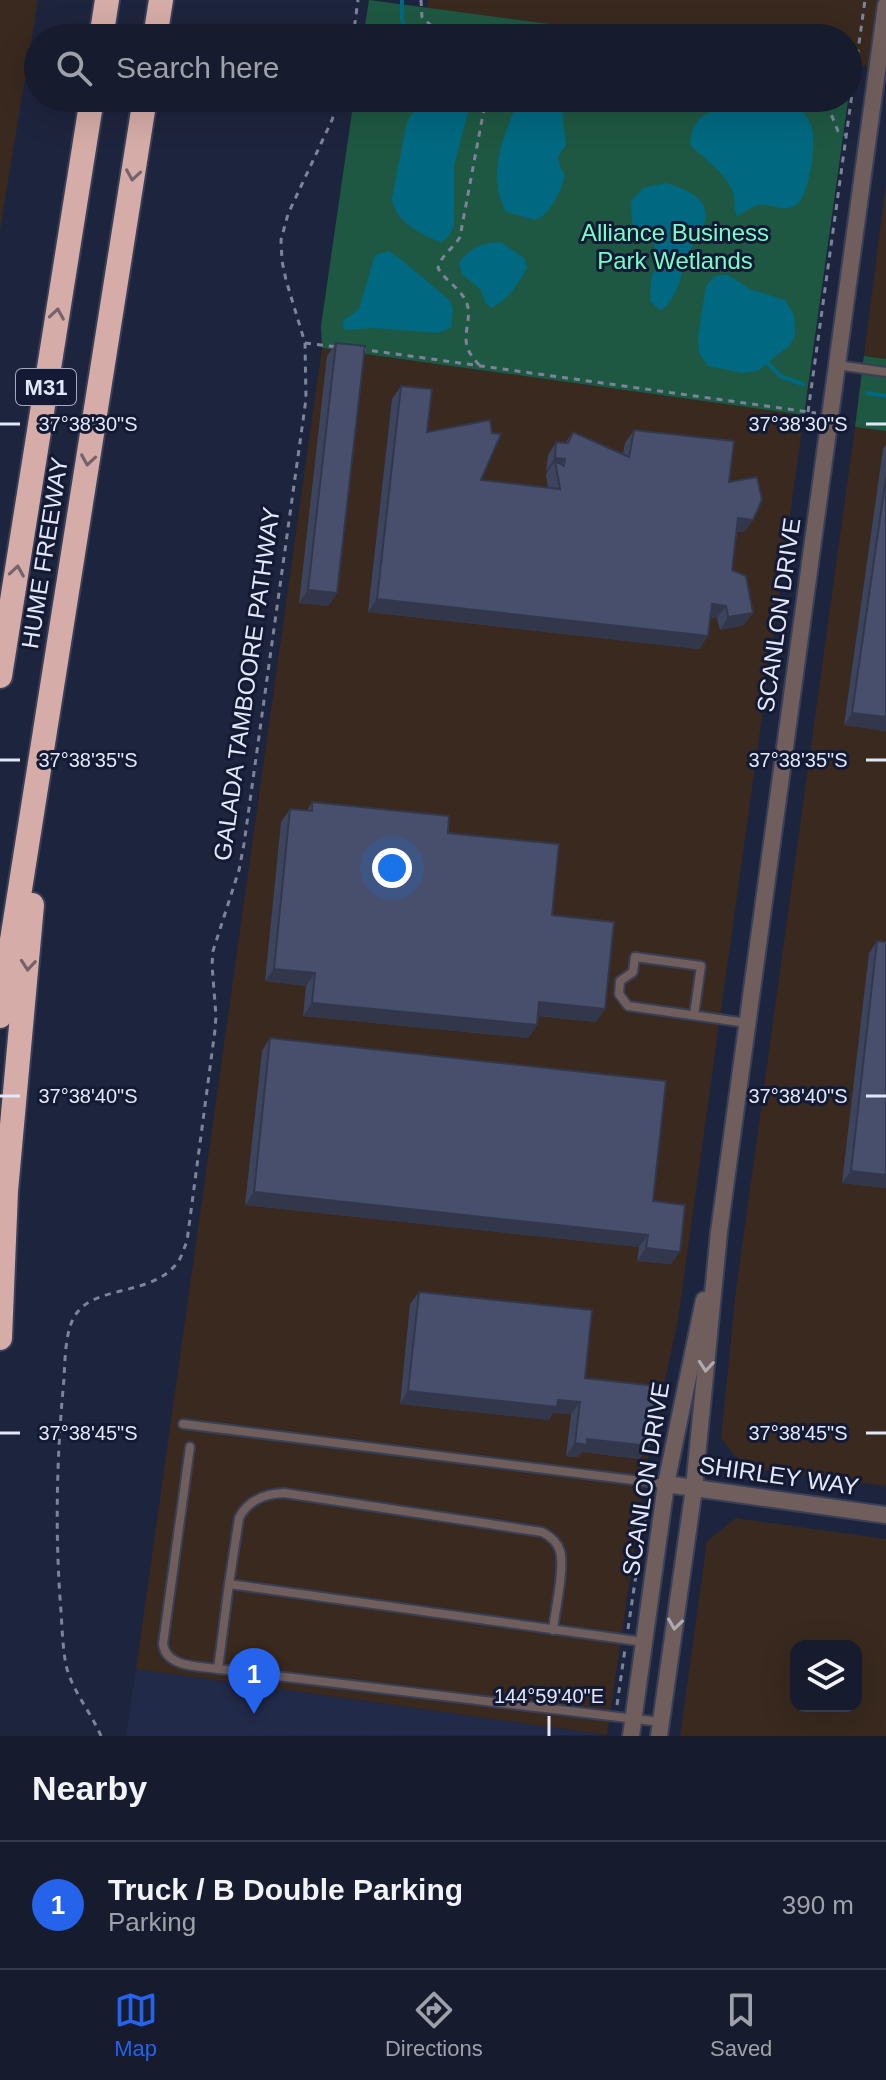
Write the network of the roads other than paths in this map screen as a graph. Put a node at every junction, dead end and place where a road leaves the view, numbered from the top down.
1 (107, 0) edge
2 (161, 0) edge
3 (886, 5) edge
4 (103, 24) edge
5 (157, 24) edge
6 (884, 36) edge
7 (90, 112) edge
8 (143, 112) edge
9 (837, 365) junction
10 (886, 372) edge
11 (0, 676) edge
12 (48, 719) junction
13 (694, 1015) junction
14 (0, 1016) edge
15 (748, 1023) junction
16 (719, 1232) junction
17 (0, 1338) edge
18 (183, 1424) dead end
19 (190, 1447) dead end
20 (666, 1484) junction
21 (694, 1488) junction
22 (886, 1515) edge
23 (229, 1584) junction
24 (553, 1630) junction
25 (644, 1642) junction
26 (218, 1669) junction
27 (634, 1719) junction
28 (660, 1729) edge
29 (631, 1736) edge

1 - 4 highway
2 - 5 highway
3 - 6 street, SCANLON DRIVE
6 - 9 street, SCANLON DRIVE
11 -> 7 highway, HUME FREEWAY / M31
8 -> 12 highway, HUME FREEWAY / M31
9 - 10 lane
9 - 15 street, SCANLON DRIVE
12 - 14 highway, HUME FREEWAY / M31
12 -> 17 highway
13 - 13 lane
13 - 15 lane
15 - 16 street, SCANLON DRIVE
16 - 20 street, SCANLON DRIVE
16 -> 21 street, SCANLON DRIVE
18 - 20 lane
19 - 26 lane
20 - 21 street, SHIRLEY WAY
20 - 25 street, SCANLON DRIVE
21 - 22 street, SHIRLEY WAY
21 -> 28 street, SCANLON DRIVE
23 - 24 lane
23 - 24 lane
23 - 26 lane
24 - 25 lane
25 - 27 street, SCANLON DRIVE
26 - 27 lane
27 - 28 lane
27 - 29 street, SCANLON DRIVE

